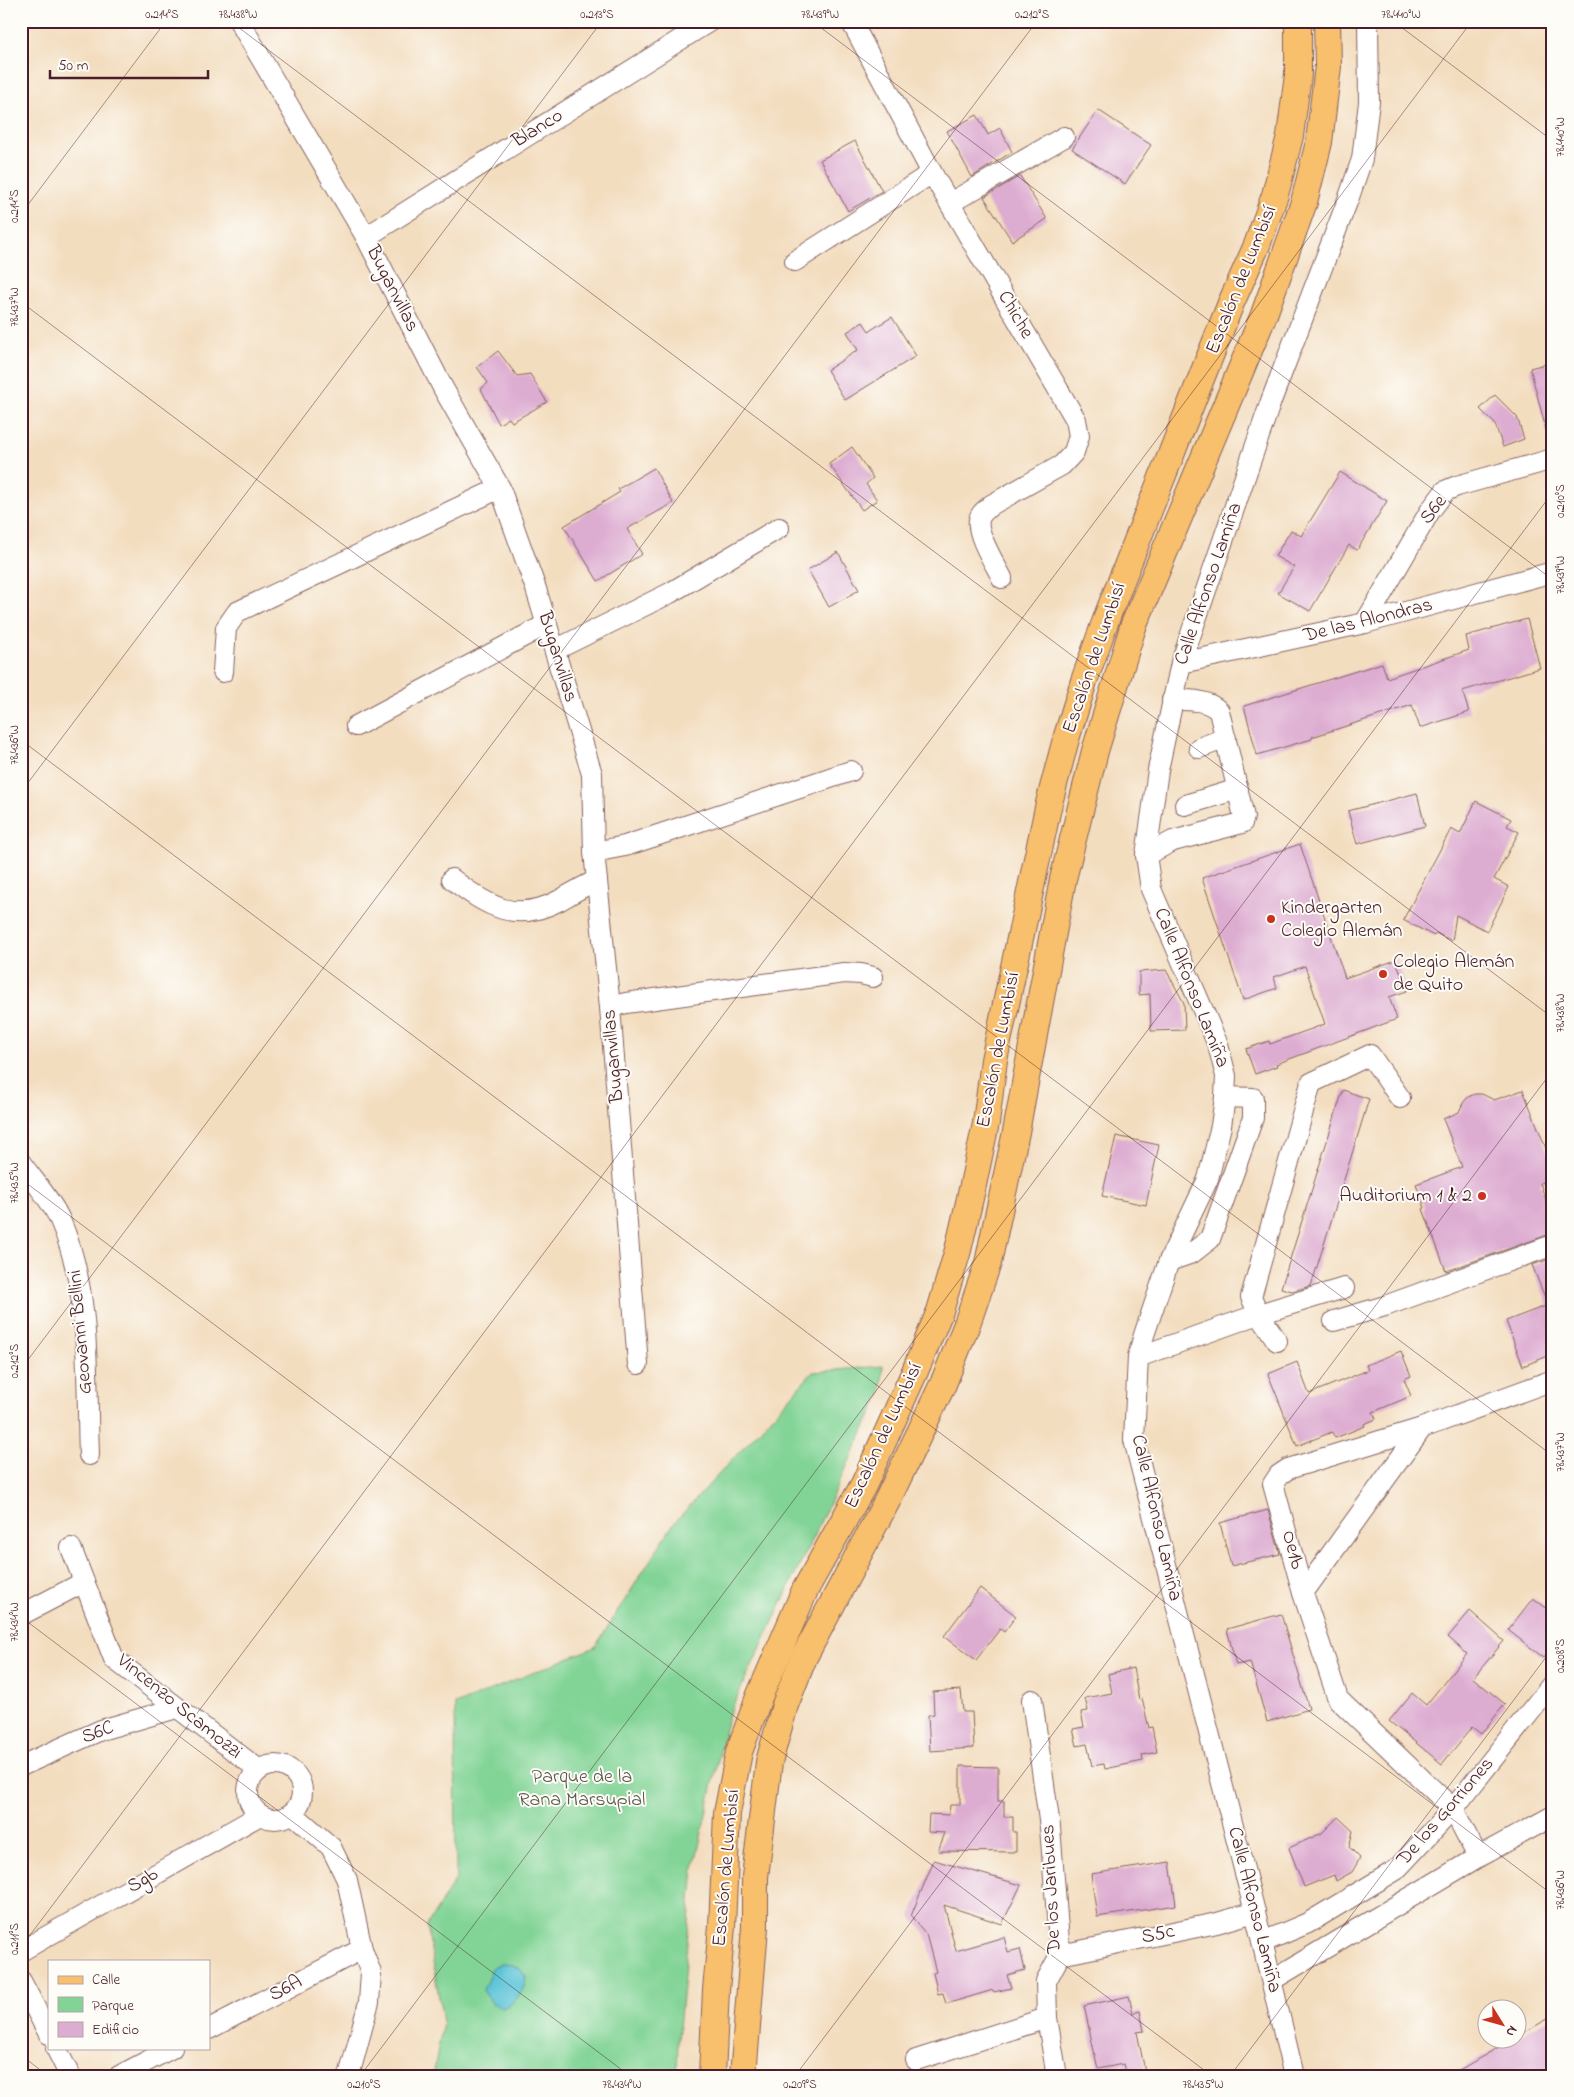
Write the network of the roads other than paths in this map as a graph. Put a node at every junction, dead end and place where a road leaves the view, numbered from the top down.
1 (239, 21) edge
2 (710, 21) edge
3 (851, 21) edge
4 (1298, 21) edge
5 (1327, 21) edge
6 (1368, 21) edge
7 (1064, 137) dead end
8 (932, 173) junction
9 (950, 203) junction
10 (366, 237) junction
11 (795, 261) dead end
12 (1553, 459) edge
13 (500, 488) junction
14 (779, 528) dead end
15 (1553, 572) edge
16 (1002, 578) dead end
17 (1366, 623) junction
18 (547, 624) junction
19 (555, 650) junction
20 (1181, 663) junction
21 (223, 672) dead end
22 (1172, 700) junction
23 (356, 726) dead end
24 (1226, 738) junction
25 (1199, 748) dead end
26 (851, 771) dead end
27 (1238, 789) junction
28 (1185, 805) dead end
29 (594, 852) junction
30 (1146, 854) junction
31 (452, 880) dead end
32 (597, 880) junction
33 (873, 977) dead end
34 (610, 1007) junction
35 (1225, 1097) junction
36 (1400, 1098) dead end
37 (21, 1163) edge
38 (1553, 1245) edge
39 (1169, 1261) junction
40 (1344, 1288) dead end
41 (1259, 1314) junction
42 (1334, 1321) dead end
43 (1277, 1341) dead end
44 (1138, 1357) junction
45 (638, 1364) dead end
46 (1553, 1380) edge
47 (1422, 1428) junction
48 (89, 1455) dead end
49 (71, 1548) dead end
50 (84, 1582) junction
51 (1303, 1593) junction
52 (21, 1615) edge
53 (1553, 1683) edge
54 (1032, 1700) dead end
55 (177, 1708) junction
56 (21, 1766) edge
57 (259, 1770) junction
58 (1453, 1809) junction
59 (292, 1813) junction
60 (260, 1815) junction
61 (1553, 1816) edge
62 (1478, 1857) junction
63 (1255, 1912) junction
64 (1263, 1942) junction
65 (362, 1948) junction
66 (24, 1949) edge
67 (1060, 1955) junction
68 (1272, 1980) junction
69 (21, 1981) edge
70 (1047, 2018) junction
71 (210, 2028) edge
72 (48, 2032) edge
73 (57, 2050) edge
74 (168, 2050) edge
75 (916, 2060) dead end
76 (70, 2076) edge
77 (119, 2076) edge
78 (348, 2076) edge
79 (712, 2076) edge
80 (743, 2076) edge
81 (1057, 2076) edge
82 (1294, 2076) edge

1 - 10 street, Buganvillas
2 - 10 street, Blanco
3 - 8 street, Chiche
4 - 79 main road, Escalón de Lumbisí
5 - 80 main road, Escalón de Lumbisí
6 - 20 street, Calle Alfonso Lamiña
7 - 9 street
8 - 9 street, Chiche
8 - 11 street
9 - 16 street, Chiche
10 - 13 street, Buganvillas
12 - 17 street, S6e
13 - 18 street, Buganvillas
13 - 21 street
14 - 19 street
15 - 17 street, De las Alondras
17 - 20 street, De las Alondras
18 - 19 street, Buganvillas
18 - 23 street
19 - 29 street, Buganvillas
20 - 22 street, Calle Alfonso Lamiña
22 - 24 street
22 - 30 street, Calle Alfonso Lamiña
24 - 25 street
24 - 27 street
26 - 29 street
27 - 28 street
27 - 30 street
29 - 32 street, Buganvillas
30 - 35 street, Calle Alfonso Lamiña
31 - 32 street
32 - 34 street, Buganvillas
33 - 34 street
34 - 45 street, Buganvillas
35 - 39 street, Calle Alfonso Lamiña
35 - 39 street
36 - 41 street
37 - 48 street, Geovanni Bellini
38 - 42 street
39 - 44 street, Calle Alfonso Lamiña
40 - 41 street
41 - 43 street
41 - 44 street
44 - 63 street, Calle Alfonso Lamiña
46 - 47 street, Oe1b
47 - 51 street
47 - 51 street, Oe1b
49 - 50 street, Vincenzo Scamozzi
50 - 52 street
50 - 55 street, Vincenzo Scamozzi
51 - 58 street, Oe1b
53 - 58 street, De los Gorriones
54 - 67 street, De los Jaribues
55 - 56 street, S6C
55 - 57 street, Vincenzo Scamozzi
57 - 59 street
57 - 60 street
58 - 62 street, Oe1b
58 - 64 street, De los Gorriones
59 - 60 street
59 - 65 street
60 - 66 street, Sgb
61 - 62 street, De los Gorriones
62 - 68 street, De los Gorriones
63 - 64 street, Calle Alfonso Lamiña
63 - 67 street, S5c
64 - 68 street, Calle Alfonso Lamiña
65 - 71 street, S6A
65 - 78 street
67 - 70 street, De los Jaribues
68 - 82 street, Calle Alfonso Lamiña
69 - 72 street
70 - 75 street
70 - 81 street, De los Jaribues
73 - 76 street
74 - 77 street

